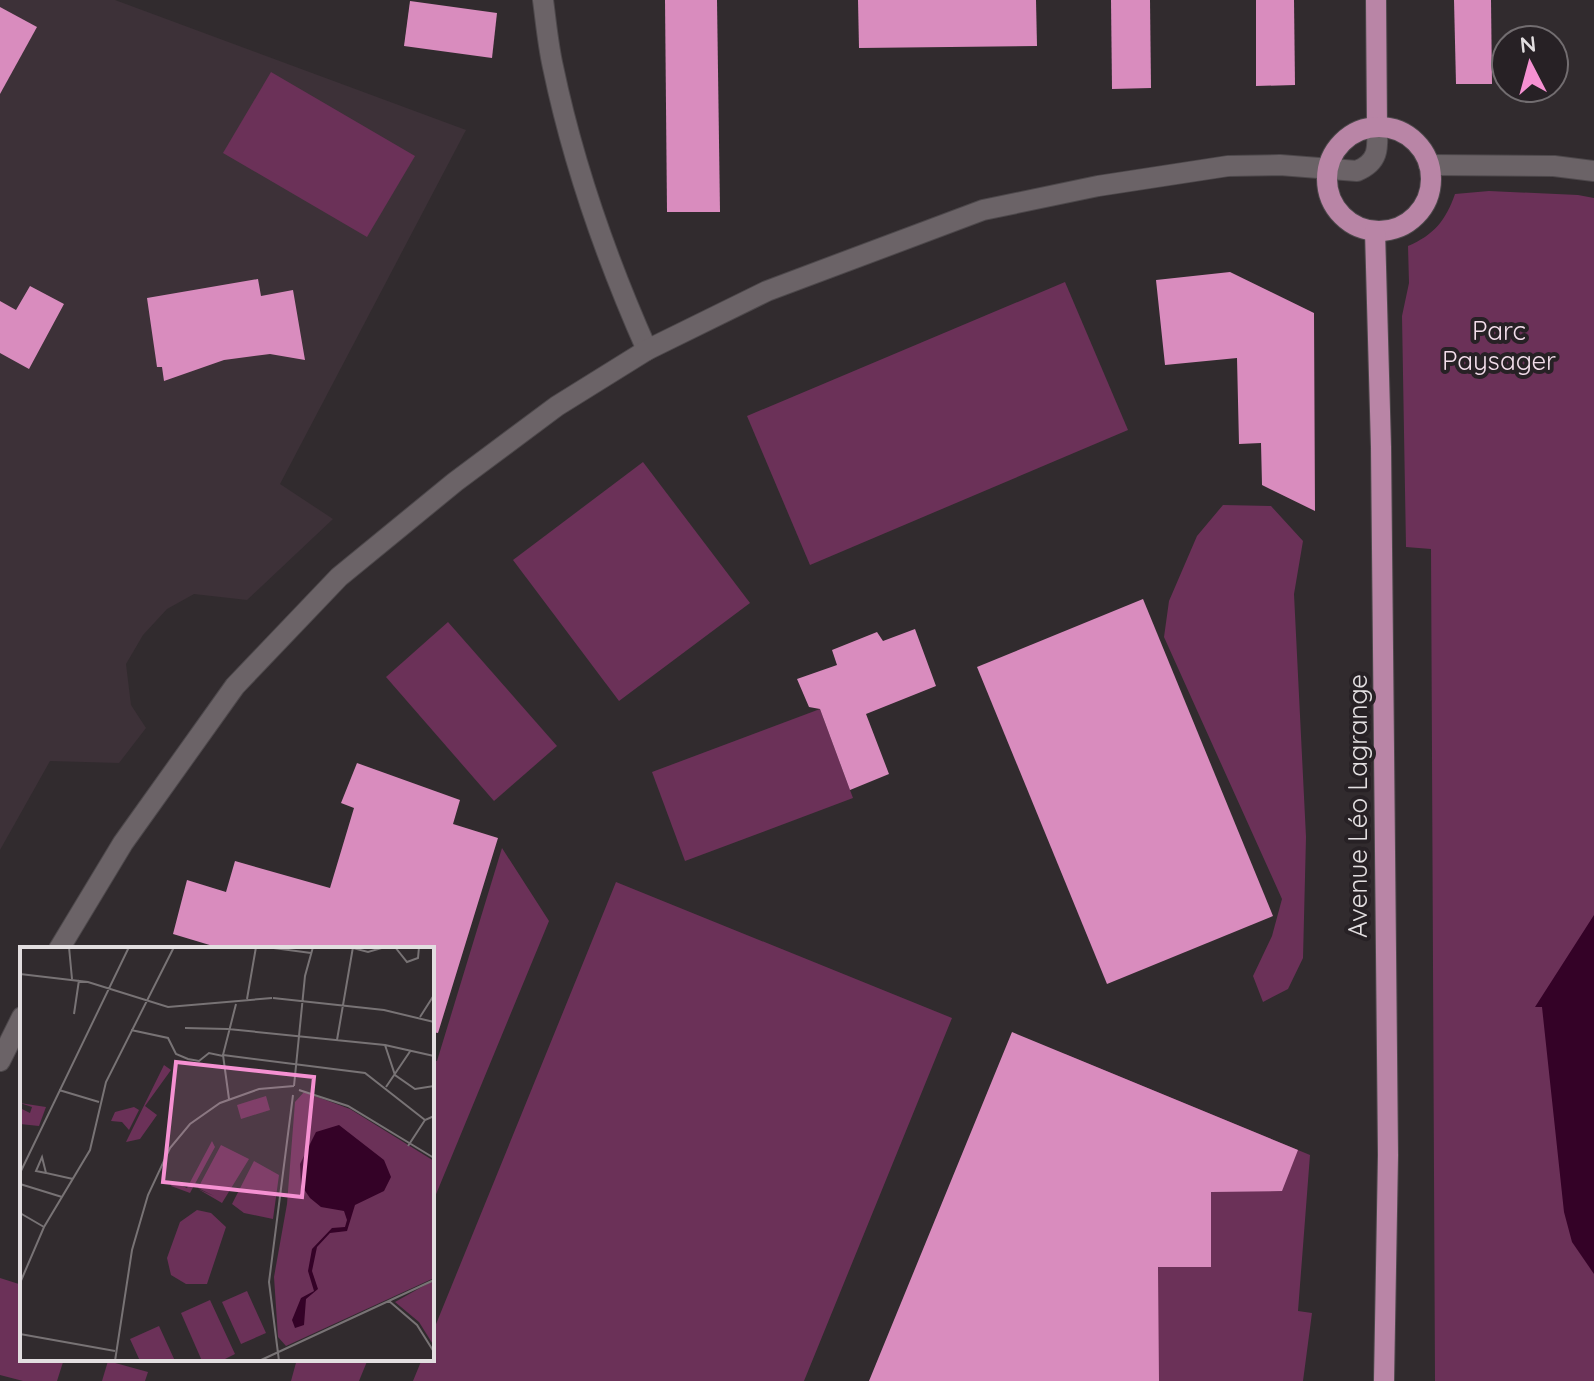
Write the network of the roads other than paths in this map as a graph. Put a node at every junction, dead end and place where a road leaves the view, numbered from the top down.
1 (543, 0) edge
2 (1376, 0) edge
3 (1377, 127) junction
4 (1429, 165) junction
5 (1327, 168) junction
6 (1594, 171) edge
7 (1375, 231) junction
8 (647, 350) junction
9 (60, 947) edge
10 (20, 1021) edge
11 (0, 1061) edge
12 (1384, 1381) edge

1 - 8 street
2 - 3 main road
3 - 4 main road
3 - 5 main road
3 - 5 street
4 - 6 street
4 - 7 main road
5 - 7 main road
5 - 8 street
7 - 12 main road, Avenue Léo Lagrange
8 - 9 street
10 - 11 street

